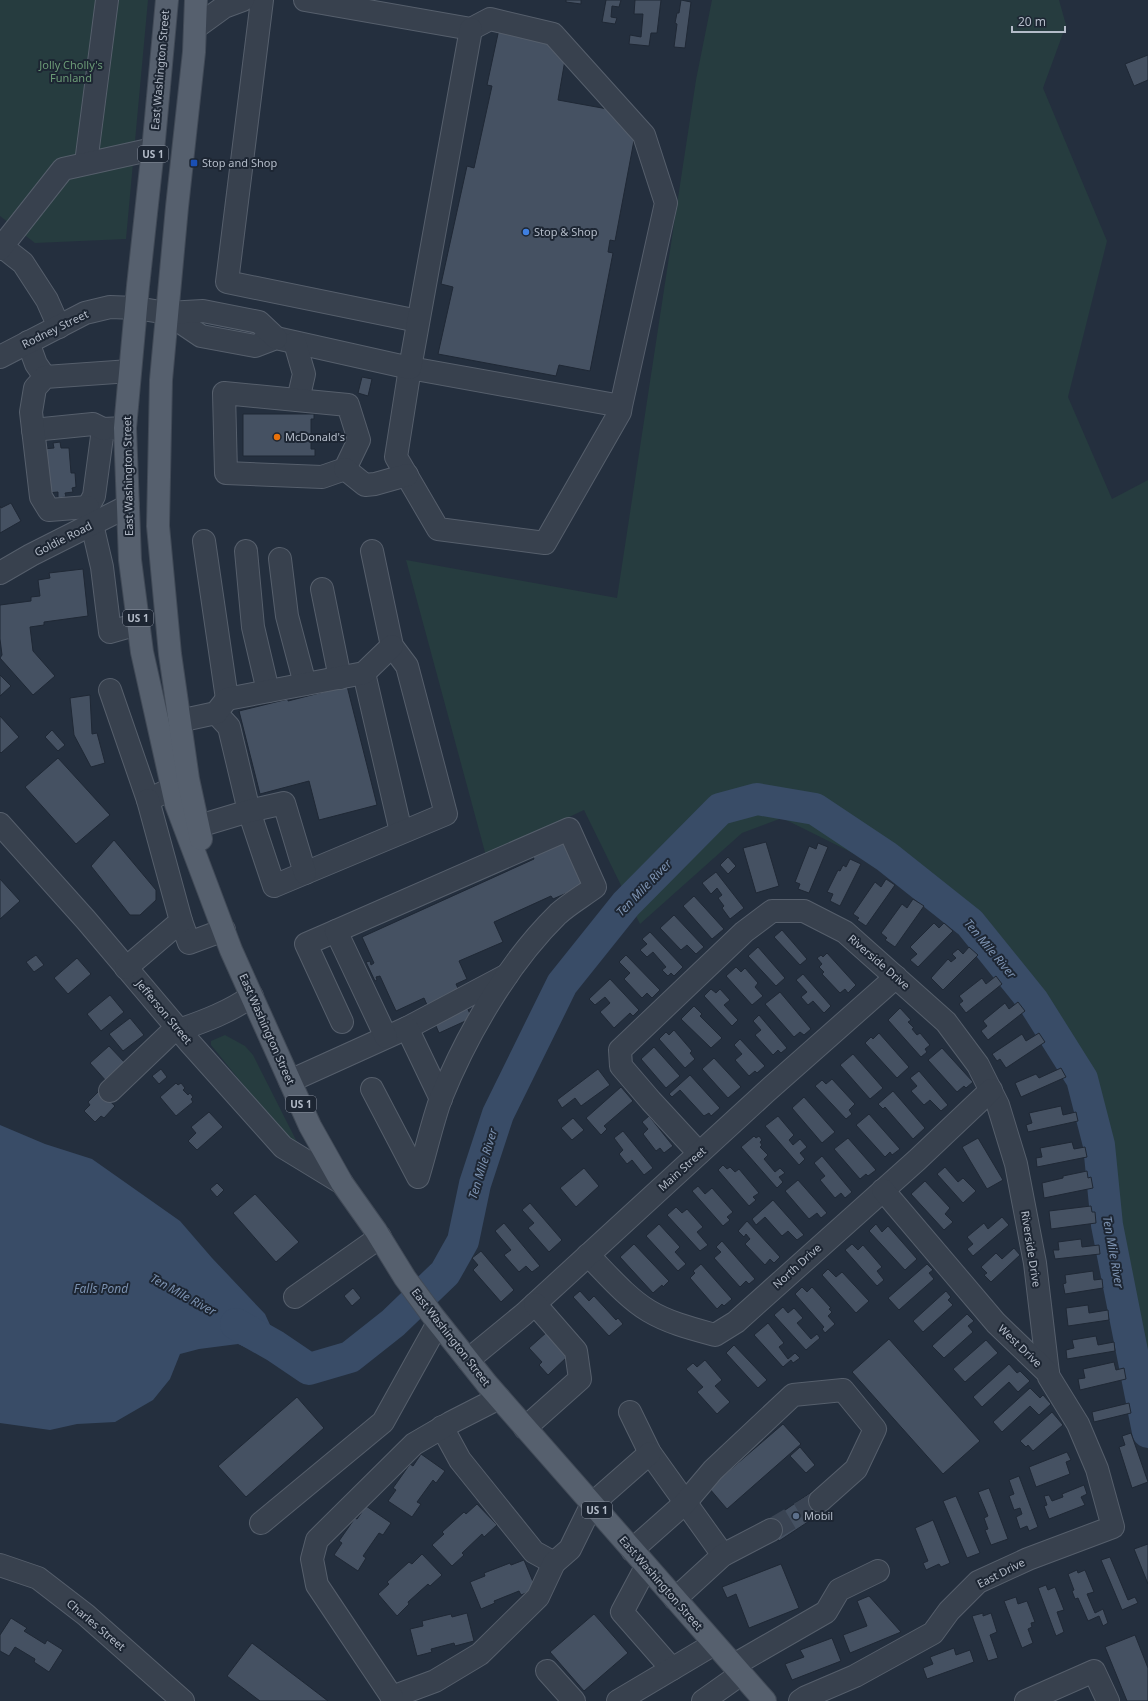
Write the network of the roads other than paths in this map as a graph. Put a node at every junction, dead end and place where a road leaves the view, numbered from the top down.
1 (107, 0) edge
2 (166, 0) edge
3 (196, 0) edge
4 (242, 0) edge
5 (262, 0) edge
6 (305, 0) edge
7 (195, 28) junction
8 (471, 29) junction
9 (153, 149) junction
10 (86, 164) junction
11 (1, 246) edge
12 (136, 308) junction
13 (167, 313) junction
14 (418, 321) junction
15 (59, 327) junction
16 (285, 341) junction
17 (28, 342) junction
18 (0, 357) edge
19 (410, 368) junction
20 (130, 371) junction
21 (45, 377) junction
22 (298, 400) junction
23 (621, 406) junction
24 (125, 428) junction
25 (103, 429) junction
26 (33, 430) junction
27 (345, 469) junction
28 (407, 475) junction
29 (128, 506) junction
30 (89, 516) junction
31 (204, 541) dead end
32 (246, 551) dead end
33 (372, 551) dead end
34 (280, 558) dead end
35 (0, 573) edge
36 (322, 589) dead end
37 (138, 624) junction
38 (392, 646) junction
39 (364, 673) junction
40 (340, 678) junction
41 (305, 684) junction
42 (110, 690) dead end
43 (268, 691) junction
44 (222, 706) junction
45 (179, 721) junction
46 (173, 788) junction
47 (148, 800) junction
48 (249, 811) junction
49 (0, 824) edge
50 (199, 826) junction
51 (401, 832) junction
52 (305, 873) junction
53 (181, 921) junction
54 (222, 924) junction
55 (336, 931) junction
56 (126, 968) junction
57 (508, 975) junction
58 (896, 977) junction
59 (252, 996) junction
60 (342, 1022) dead end
61 (178, 1028) junction
62 (407, 1028) junction
63 (386, 1037) junction
64 (290, 1081) junction
65 (372, 1089) dead end
66 (991, 1090) junction
67 (110, 1091) dead end
68 (441, 1099) junction
69 (699, 1153) junction
70 (342, 1183) junction
71 (882, 1190) junction
72 (380, 1237) junction
73 (588, 1255) junction
74 (295, 1297) dead end
75 (535, 1304) junction
76 (436, 1320) junction
77 (468, 1360) junction
78 (1048, 1373) junction
79 (499, 1398) junction
80 (630, 1412) dead end
81 (442, 1427) junction
82 (525, 1428) junction
83 (650, 1453) junction
84 (820, 1501) tunnel mouth
85 (686, 1503) junction
86 (592, 1504) junction
87 (261, 1523) dead end
88 (1113, 1527) joint
89 (771, 1530) tunnel mouth
90 (632, 1550) junction
91 (723, 1555) junction
92 (554, 1563) junction
93 (0, 1565) edge
94 (646, 1567) junction
95 (878, 1571) dead end
96 (675, 1599) junction
97 (714, 1644) junction
98 (672, 1669) junction
99 (737, 1670) junction
100 (547, 1671) dead end
101 (392, 1699) edge
102 (762, 1700) edge
103 (183, 1701) edge
104 (574, 1701) edge
105 (618, 1701) edge
106 (703, 1701) edge
107 (800, 1701) edge
108 (1026, 1701) edge
109 (1108, 1701) edge

1 - 10 street
2 - 9 main road, East Washington Street / US 1
3 - 7 main road, East Washington Street / US 1
4 - 7 street
5 - 14 street
6 - 8 street
7 - 13 main road, East Washington Street / US 1
8 - 14 street
8 - 23 street
9 - 10 street
9 - 12 main road, East Washington Street / US 1
10 - 11 street
11 - 15 street
12 - 13 street, Rodney Street
12 - 15 street, Rodney Street
12 - 20 main road, East Washington Street / US 1
13 - 16 street, Rodney Street
13 - 45 main road, East Washington Street / US 1
14 - 19 street
15 - 17 street, Rodney Street
16 - 19 street
16 - 22 street
17 - 18 street, Rodney Street
17 - 21 street
19 - 23 street
19 - 28 street
20 - 21 street
20 - 24 main road, East Washington Street / US 1
21 - 26 street
22 - 27 street
22 - 27 street
23 - 28 street
24 - 25 street
24 - 29 main road, East Washington Street / US 1
25 - 26 street
25 - 30 street
26 - 30 street
27 - 28 street
29 - 30 street, Goldie Road
29 - 37 main road, East Washington Street / US 1
30 - 35 street, Goldie Road
30 - 37 street
31 - 44 street
32 - 43 street
33 - 38 street
34 - 41 street
36 - 40 street
37 - 46 main road, East Washington Street / US 1
38 - 39 street
38 - 51 street
39 - 40 street
39 - 51 street
40 - 41 street
41 - 43 street
42 - 47 street
43 - 44 street
44 - 45 street
44 - 48 street
45 - 50 main road, East Washington Street / US 1
46 - 47 street
46 - 54 main road, East Washington Street / US 1
47 - 53 street
48 - 50 street
48 - 52 street
48 - 52 street
49 - 56 street, Jefferson Street
50 - 54 main road, East Washington Street / US 1
51 - 52 street
53 - 54 street
53 - 56 street
54 - 59 main road, East Washington Street / US 1
55 - 57 street
55 - 60 street
55 - 63 street
56 - 61 street, Jefferson Street
57 - 62 street
57 - 68 street
58 - 66 street, Riverside Drive
58 - 69 street, Main Street
58 - 69 street, Riverside Drive
59 - 61 street
59 - 64 main road, East Washington Street / US 1
61 - 67 street
61 - 70 street, Jefferson Street
62 - 63 street
62 - 68 street
63 - 64 street
64 - 70 main road, East Washington Street / US 1
65 - 68 street
66 - 71 street, North Drive
66 - 78 street, Riverside Drive
69 - 73 street, Main Street
70 - 72 main road, East Washington Street / US 1
71 - 73 street, North Drive
71 - 78 street, West Drive
72 - 74 street
72 - 76 main road, East Washington Street / US 1
73 - 75 street, Main Street
75 - 77 street, Main Street
75 - 82 street
76 - 77 main road, East Washington Street / US 1
76 - 87 street
77 - 79 main road, East Washington Street / US 1
78 - 88 street, West Drive
79 - 81 street
79 - 82 main road, East Washington Street / US 1
80 - 83 street
81 - 92 street
81 - 101 street
82 - 86 main road, East Washington Street / US 1
83 - 85 street
83 - 86 street
84 - 85 street
85 - 90 street
85 - 91 street
86 - 90 main road, East Washington Street / US 1
86 - 92 street
88 - 107 street, East Drive
89 - 91 street
90 - 94 main road, East Washington Street / US 1
91 - 96 street
92 - 101 street
93 - 103 street, Charles Street
94 - 96 main road, East Washington Street / US 1
94 - 98 street
95 - 99 street
96 - 97 main road, East Washington Street / US 1
97 - 98 street
97 - 99 main road, East Washington Street / US 1
98 - 105 street
99 - 102 main road, East Washington Street / US 1
99 - 106 street
100 - 104 street
108 - 109 street

